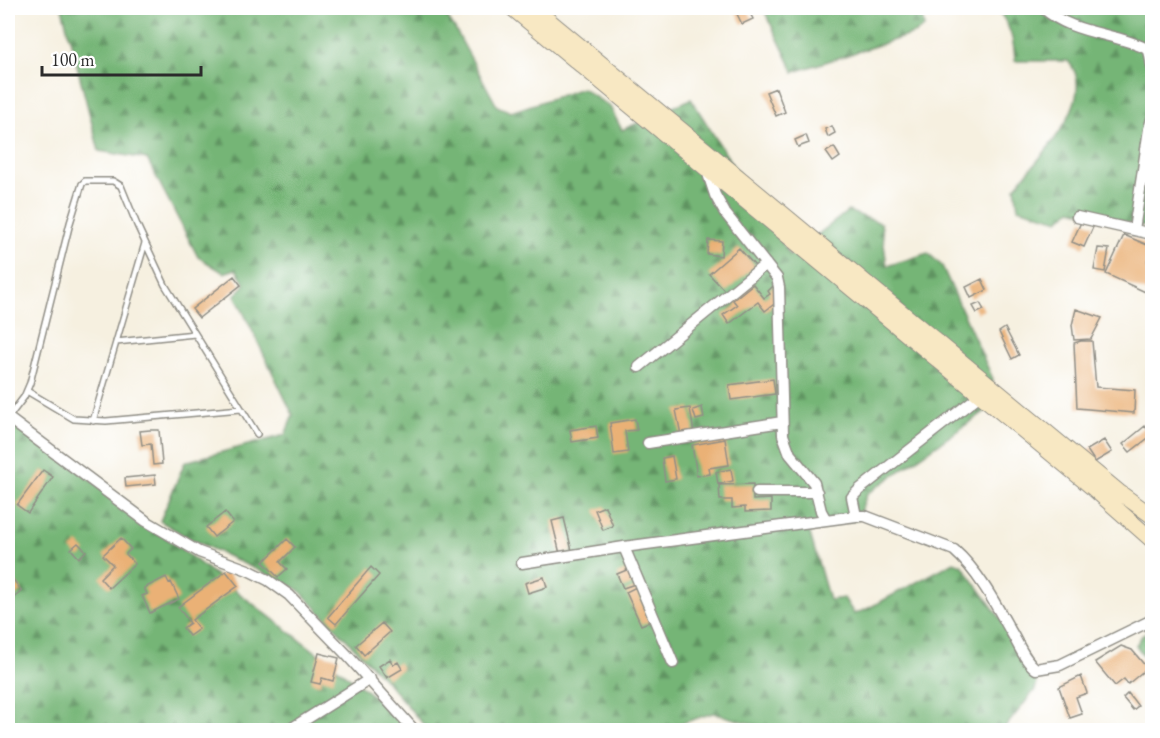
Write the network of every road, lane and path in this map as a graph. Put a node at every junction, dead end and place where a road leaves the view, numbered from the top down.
1 (512, 8) edge
2 (534, 8) edge
3 (1042, 8) edge
4 (1152, 67) edge
5 (1152, 119) edge
6 (706, 168) junction
7 (1077, 217) dead end
8 (1134, 230) junction
9 (1152, 234) edge
10 (145, 243) junction
11 (766, 264) junction
12 (195, 334) junction
13 (116, 342) junction
14 (639, 367) dead end
15 (27, 391) junction
16 (980, 395) junction
17 (241, 409) junction
18 (8, 418) edge
19 (93, 421) junction
20 (782, 422) junction
21 (257, 434) dead end
22 (648, 443) dead end
23 (757, 492) dead end
24 (817, 492) junction
25 (856, 516) junction
26 (1152, 516) edge
27 (826, 520) junction
28 (1152, 540) edge
29 (624, 547) junction
30 (522, 563) dead end
31 (1152, 620) edge
32 (673, 663) dead end
33 (370, 679) junction
34 (289, 730) edge
35 (413, 730) edge

1 - 6 main road
2 - 26 main road
3 - 4 street
5 - 8 street
6 - 11 street
6 - 16 main road
7 - 8 street
8 - 9 street
10 - 12 lane
10 - 13 lane
10 - 15 lane
11 - 14 street
11 - 20 street
12 - 13 lane
12 - 17 lane
13 - 19 lane
15 - 18 lane
15 - 19 lane
16 - 25 street
16 - 28 main road
17 - 19 lane
17 - 21 lane
18 - 33 street
20 - 22 street
20 - 24 street
23 - 24 street
24 - 27 street
25 - 27 street
25 - 31 street
27 - 29 street
29 - 30 street
29 - 32 street
33 - 34 street
33 - 35 street

